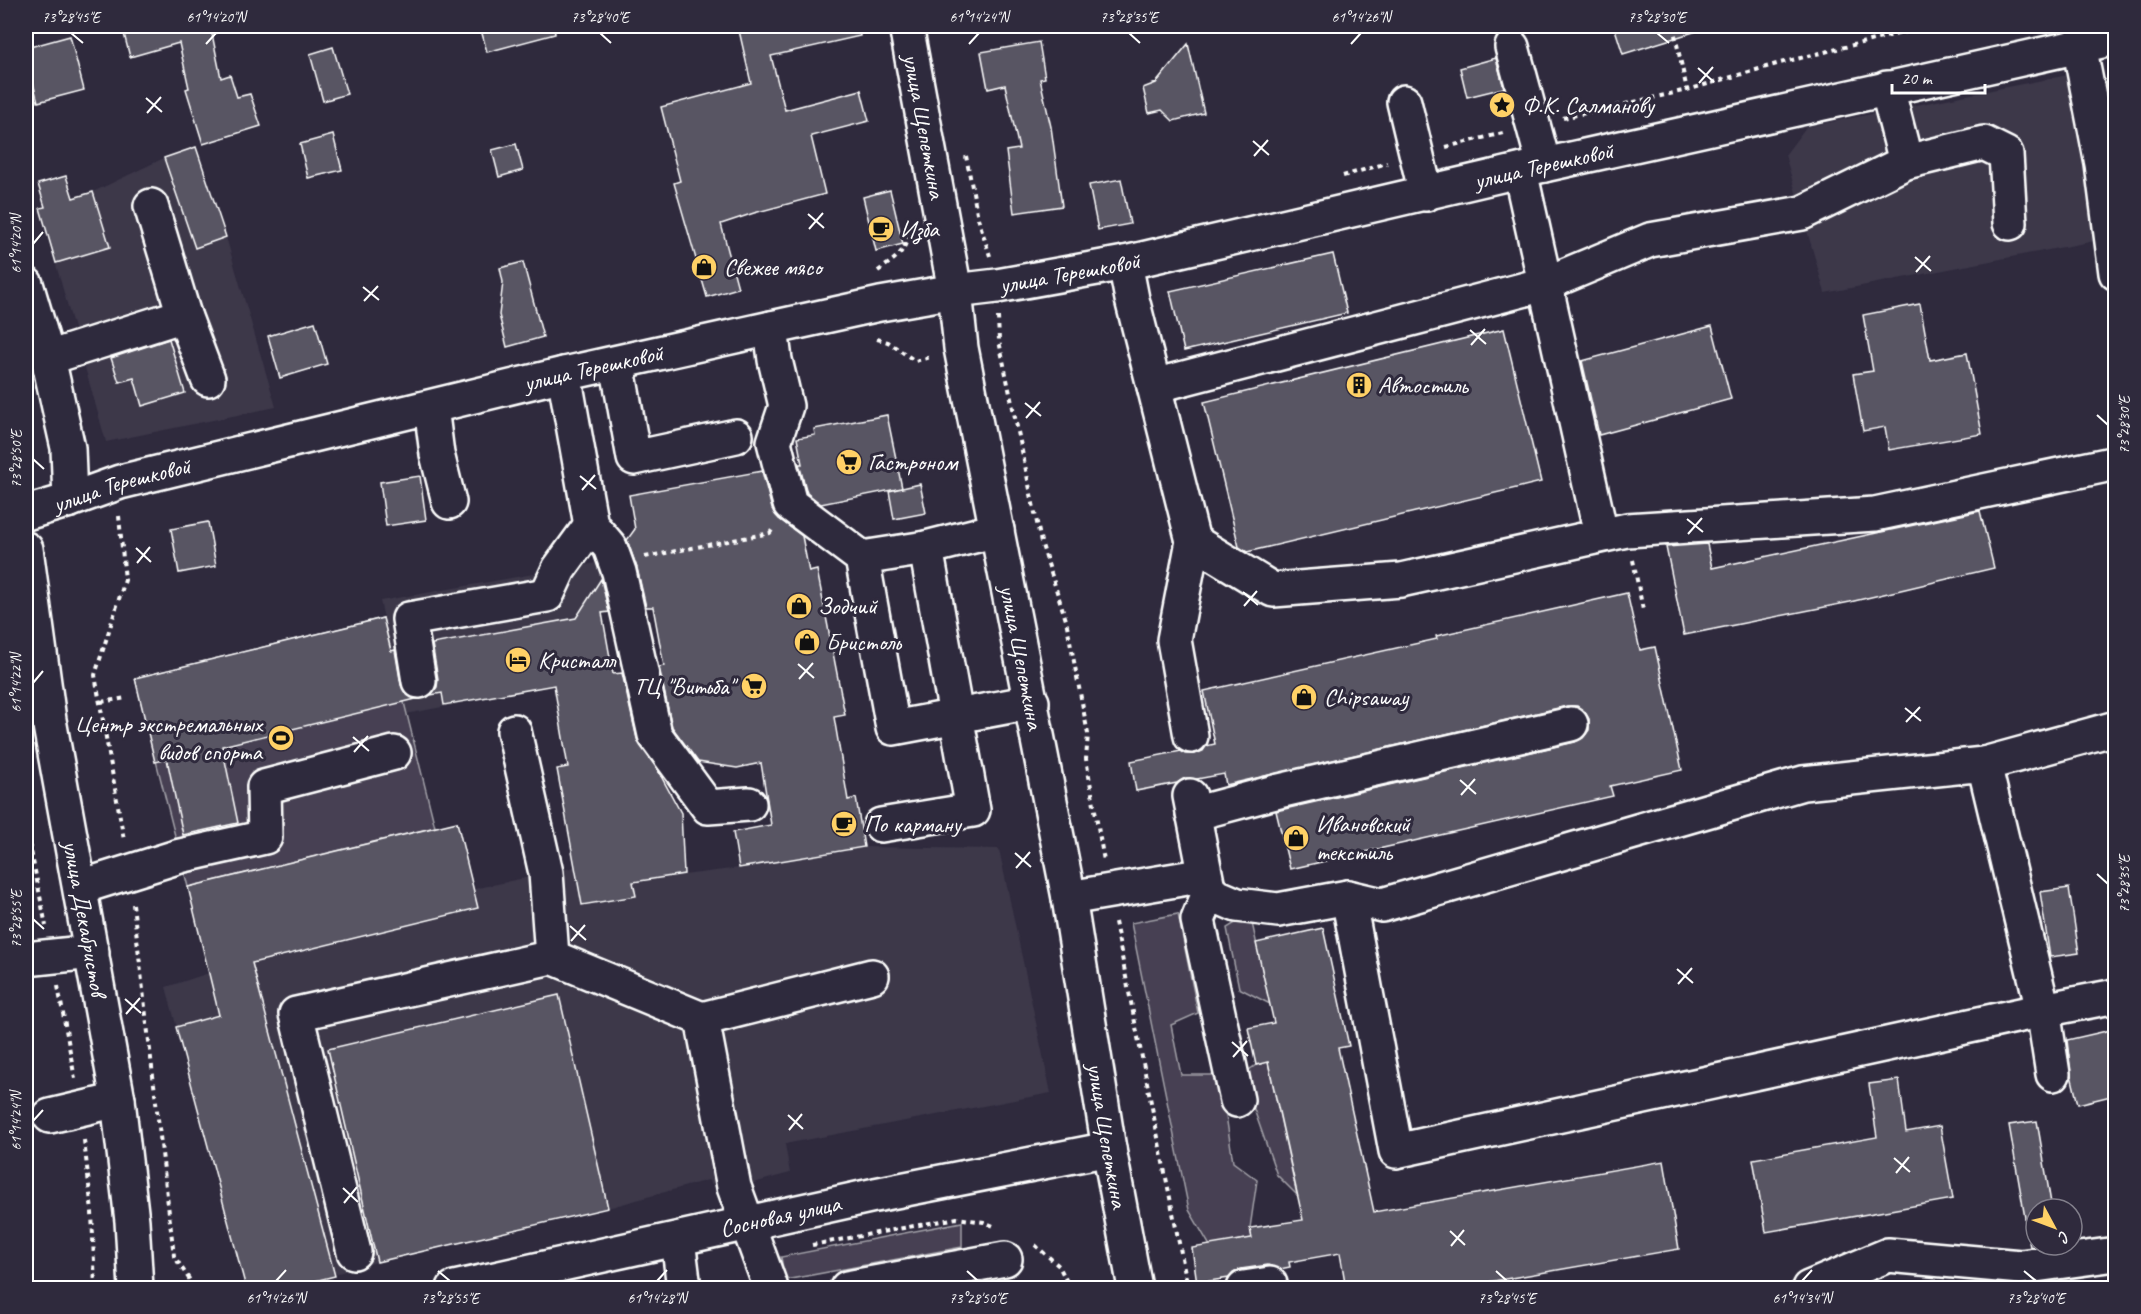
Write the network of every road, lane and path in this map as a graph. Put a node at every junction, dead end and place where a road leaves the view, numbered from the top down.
1 (906, 26) edge
2 (1673, 26) edge
3 (1929, 26) edge
4 (2115, 38) edge
5 (2059, 41) edge
6 (1512, 47) dead end
7 (1887, 88) junction
8 (1687, 90) junction
9 (1404, 102) dead end
10 (1533, 126) junction
11 (965, 150) dead end
12 (1416, 154) junction
13 (1906, 162) junction
14 (1532, 168) junction
15 (1340, 177) dead end
16 (1426, 194) junction
17 (151, 206) dead end
18 (2010, 223) dead end
19 (1125, 263) junction
20 (2115, 273) edge
21 (26, 284) edge
22 (1545, 284) junction
23 (997, 286) junction
24 (955, 291) junction
25 (184, 315) junction
26 (771, 328) junction
27 (48, 358) junction
28 (617, 363) junction
29 (564, 375) junction
30 (208, 379) dead end
31 (1154, 387) junction
32 (431, 407) junction
33 (736, 436) dead end
34 (2115, 463) edge
35 (70, 500) junction
36 (449, 502) dead end
37 (790, 504) junction
38 (26, 513) edge
39 (591, 525) junction
40 (997, 530) junction
41 (1614, 532) junction
42 (1193, 541) junction
43 (926, 548) junction
44 (26, 549) edge
45 (862, 558) junction
46 (615, 562) junction
47 (1643, 610) dead end
48 (419, 681) dead end
49 (126, 698) dead end
50 (100, 702) dead end
51 (1032, 702) junction
52 (958, 717) junction
53 (1571, 723) dead end
54 (2115, 728) edge
55 (514, 731) dead end
56 (1191, 736) dead end
57 (394, 753) dead end
58 (1984, 764) junction
59 (748, 804) dead end
60 (881, 825) dead end
61 (26, 826) edge
62 (1207, 884) junction
63 (81, 887) junction
64 (1109, 890) junction
65 (1348, 897) junction
66 (1069, 898) junction
67 (92, 952) junction
68 (552, 957) junction
69 (39, 958) edge
70 (872, 976) dead end
71 (2115, 996) edge
72 (2043, 1010) junction
73 (702, 1019) junction
74 (2053, 1074) dead end
75 (118, 1100) junction
76 (1237, 1100) dead end
77 (65, 1113) junction
78 (1109, 1149) junction
79 (746, 1223) junction
80 (678, 1240) junction
81 (1012, 1244) junction
82 (804, 1246) dead end
83 (354, 1252) dead end
84 (2115, 1254) edge
85 (953, 1279) edge
86 (489, 1285) edge
87 (95, 1288) edge
88 (136, 1288) edge
89 (454, 1288) edge
90 (684, 1288) edge
91 (771, 1288) edge
92 (847, 1288) edge
93 (1070, 1288) edge
94 (1135, 1288) edge
95 (1188, 1288) edge
96 (1809, 1288) edge

1 - 24 street, улица Щепеткина
2 - 8 path
3 - 8 path
4 - 5 street, улица Терешковой
5 - 7 street, улица Терешковой
5 - 20 street
6 - 10 street
7 - 13 street
7 - 14 street, улица Терешковой
8 - 10 path
9 - 12 street
10 - 12 path
10 - 14 street
11 - 23 path
12 - 15 path
12 - 16 street
13 - 18 street
13 - 22 street
14 - 16 street, улица Терешковой
14 - 22 street
16 - 19 street, улица Терешковой
17 - 25 street
19 - 23 street, улица Терешковой
19 - 31 street
21 - 27 street
22 - 31 street
22 - 41 street
23 - 24 street, улица Терешковой
23 - 64 path
24 - 26 street, улица Терешковой
24 - 40 street, улица Щепеткина
25 - 27 street
25 - 30 street
26 - 28 street, улица Терешковой
26 - 37 street
27 - 35 street
28 - 29 street, улица Терешковой
28 - 33 street
29 - 32 street, улица Терешковой
29 - 39 street
31 - 42 street
32 - 35 street, улица Терешковой
32 - 36 street
34 - 41 street
35 - 38 street, улица Терешковой
37 - 45 street
37 - 46 path
39 - 46 street
39 - 48 street
40 - 43 street
40 - 51 street, улица Щепеткина
41 - 42 street
41 - 47 path
42 - 56 street
43 - 45 street
43 - 52 street
44 - 63 street, улица Декабристов
45 - 52 street
46 - 59 street
49 - 50 path
51 - 52 street
51 - 66 street, улица Щепеткина
52 - 60 street
53 - 62 street
54 - 58 street
55 - 68 street
57 - 63 street
58 - 65 street
58 - 72 street
61 - 69 path
62 - 64 street
62 - 65 street
62 - 76 street
63 - 67 street, улица Декабристов
64 - 66 street
64 - 95 path
65 - 72 street
66 - 78 street, улица Щепеткина
67 - 69 street
67 - 75 street, улица Декабристов
68 - 73 street
68 - 83 street
69 - 77 path
70 - 73 street
71 - 72 street
72 - 74 street
73 - 79 street
75 - 77 street
75 - 88 street, улица Декабристов
77 - 87 path
78 - 79 street, Сосновая улица
78 - 94 street, улица Щепеткина
79 - 80 street, Сосновая улица
79 - 91 street
80 - 86 street, Сосновая улица
80 - 90 street
81 - 82 path
81 - 85 street
81 - 93 path
84 - 96 street
85 - 92 street
86 - 89 street, Сосновая улица

